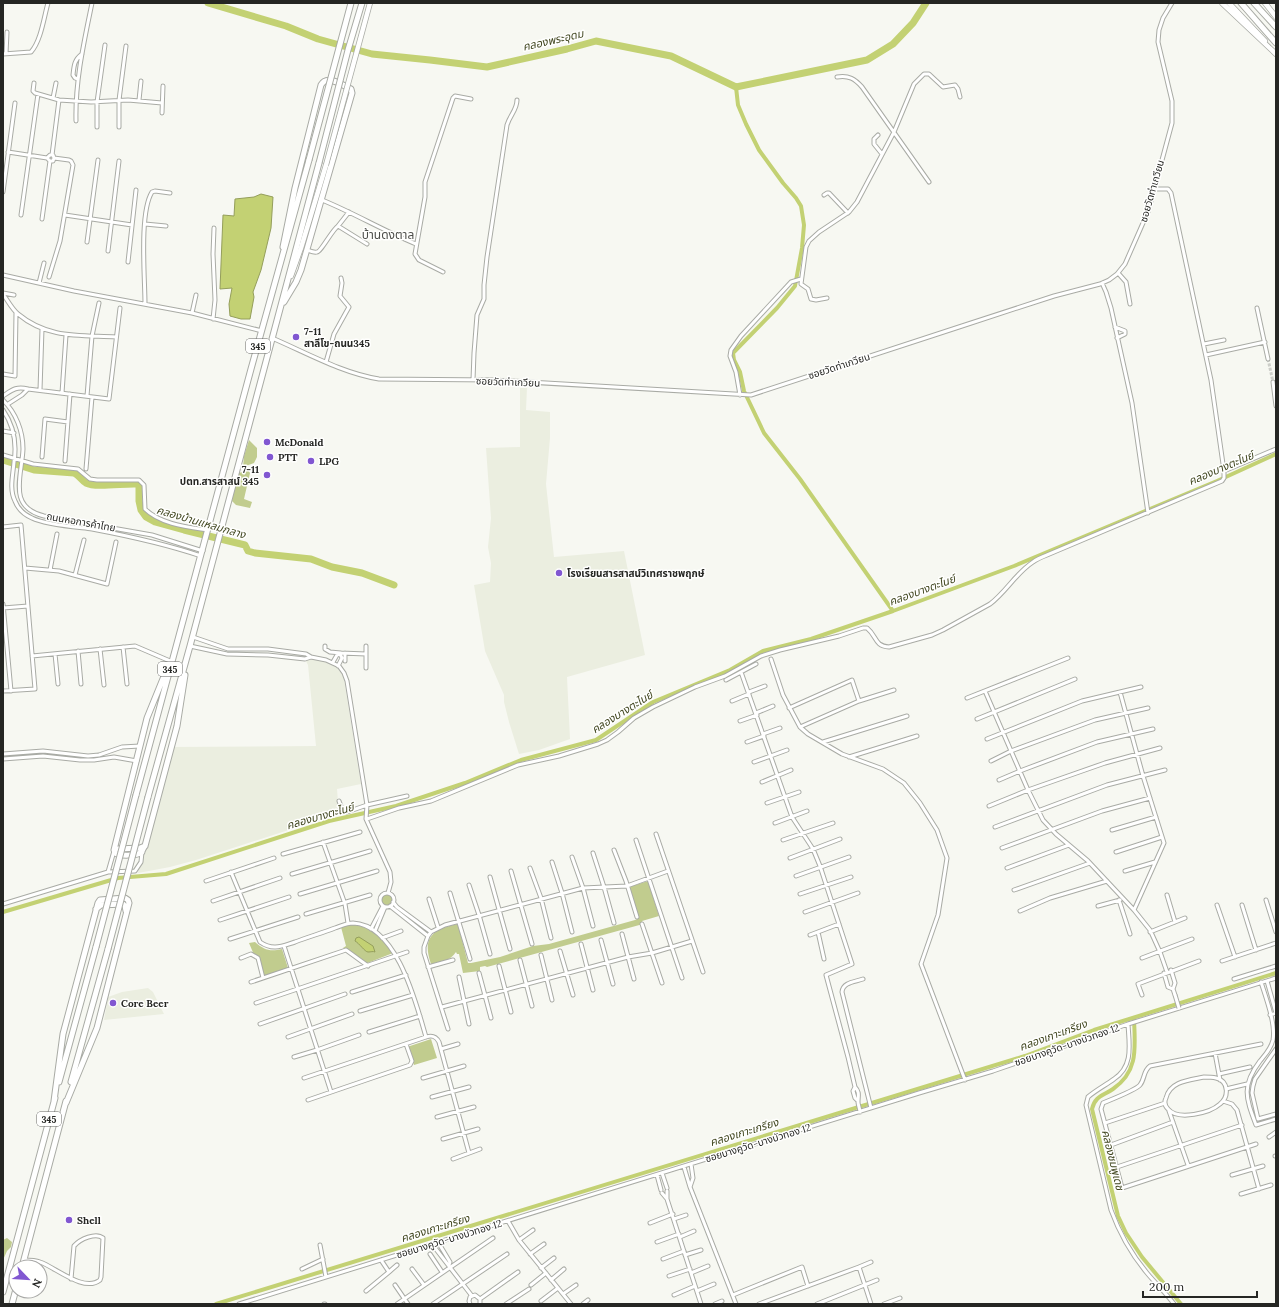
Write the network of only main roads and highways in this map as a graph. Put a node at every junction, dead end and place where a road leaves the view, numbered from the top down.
1 (351, 3) edge
2 (362, 3) edge
3 (370, 3) edge
4 (1222, 3) edge
5 (1229, 3) edge
6 (1240, 3) edge
7 (1254, 3) edge
8 (1265, 3) edge
9 (1276, 17) edge
10 (1276, 27) edge
11 (1276, 43) edge
12 (1276, 53) edge
13 (278, 275) junction
14 (287, 285) junction
15 (281, 306) junction
16 (178, 641) junction
17 (188, 652) junction
18 (146, 722) junction
19 (155, 725) junction
20 (165, 736) junction
21 (174, 739) junction
22 (116, 842) junction
23 (145, 846) junction
24 (90, 1016) junction
25 (99, 1018) junction
26 (66, 1023) junction
27 (75, 1025) junction
28 (54, 1101) junction
29 (66, 1103) junction
30 (24, 1259) edge
31 (6, 1269) edge
32 (5, 1279) edge
33 (3, 1292) edge

1 - 13 main road, 345, bridge
2 - 14 main road, 345, bridge
3 - 14 main road, 345, bridge
4 - 12 main road
5 - 12 main road
6 - 11 main road
7 - 10 main road
8 - 9 main road
13 - 15 main road
13 - 16 main road, 345
14 - 15 main road, 345
15 - 17 main road, 345
16 - 18 main road
16 - 19 main road, 345
17 - 20 main road, 345
17 - 21 main road
18 - 19 main road
18 - 22 main road
19 - 27 main road, 345, bridge
20 - 21 main road
20 - 24 main road, 345, bridge
21 - 23 main road
22 - 23 main road
22 - 23 main road
24 - 25 main road
24 - 29 main road, 345
25 - 26 main road
25 - 29 main road
26 - 27 main road
26 - 28 main road
27 - 28 main road, 345
28 - 31 main road, 345
29 - 30 main road, 345
31 - 32 main road, 345
32 - 33 main road, 345

